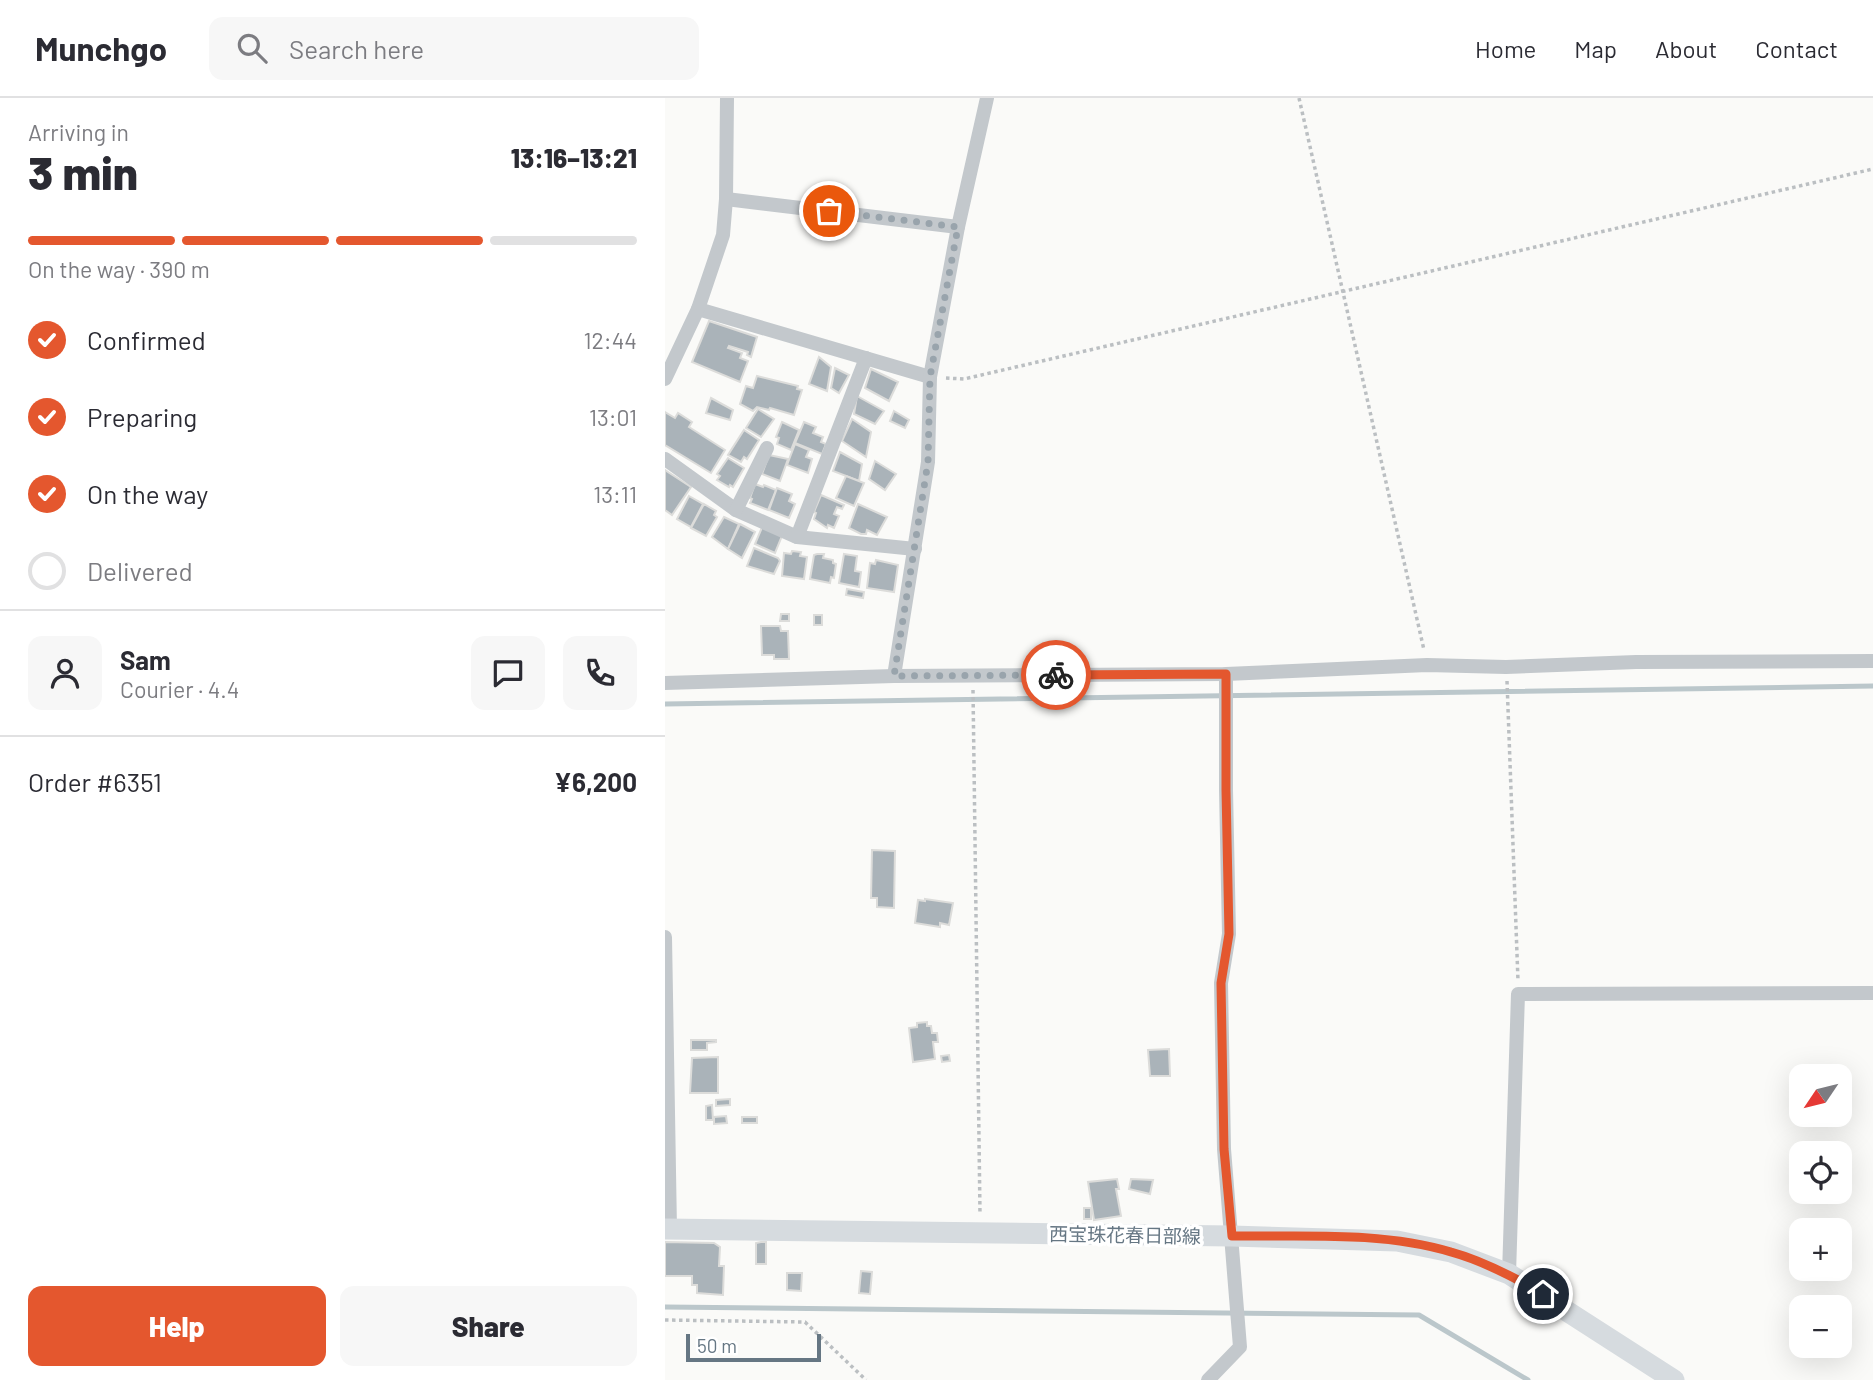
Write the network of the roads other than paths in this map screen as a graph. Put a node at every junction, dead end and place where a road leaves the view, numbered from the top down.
1 (727, 98) edge
2 (986, 98) edge
3 (726, 199) junction
4 (958, 227) junction
5 (698, 309) junction
6 (866, 358) junction
7 (930, 377) junction
8 (665, 379) edge
9 (768, 448) dead end
10 (665, 459) edge
11 (736, 510) junction
12 (797, 537) junction
13 (915, 549) junction
14 (1873, 661) edge
15 (1226, 674) junction
16 (894, 676) junction
17 (665, 684) edge
18 (665, 937) edge
19 (1873, 993) edge
20 (667, 1229) edge
21 (1232, 1236) junction
22 (1509, 1274) junction
23 (1208, 1380) edge
24 (1674, 1380) edge

1 - 3 street
2 - 4 street
3 - 4 street
3 - 5 street
4 - 7 street
5 - 6 street
5 - 8 street
6 - 7 street
6 - 12 street
7 - 13 street
9 - 11 street
10 - 11 street
11 - 12 street
12 - 13 street
13 - 16 street
14 - 15 street
15 - 16 street
15 - 21 street
16 - 17 street
18 - 20 street
19 - 22 street
20 - 21 main road, 西宝珠花春日部線
21 - 22 main road, 西宝珠花春日部線
21 - 23 street
22 - 24 main road, 西宝珠花春日部線

